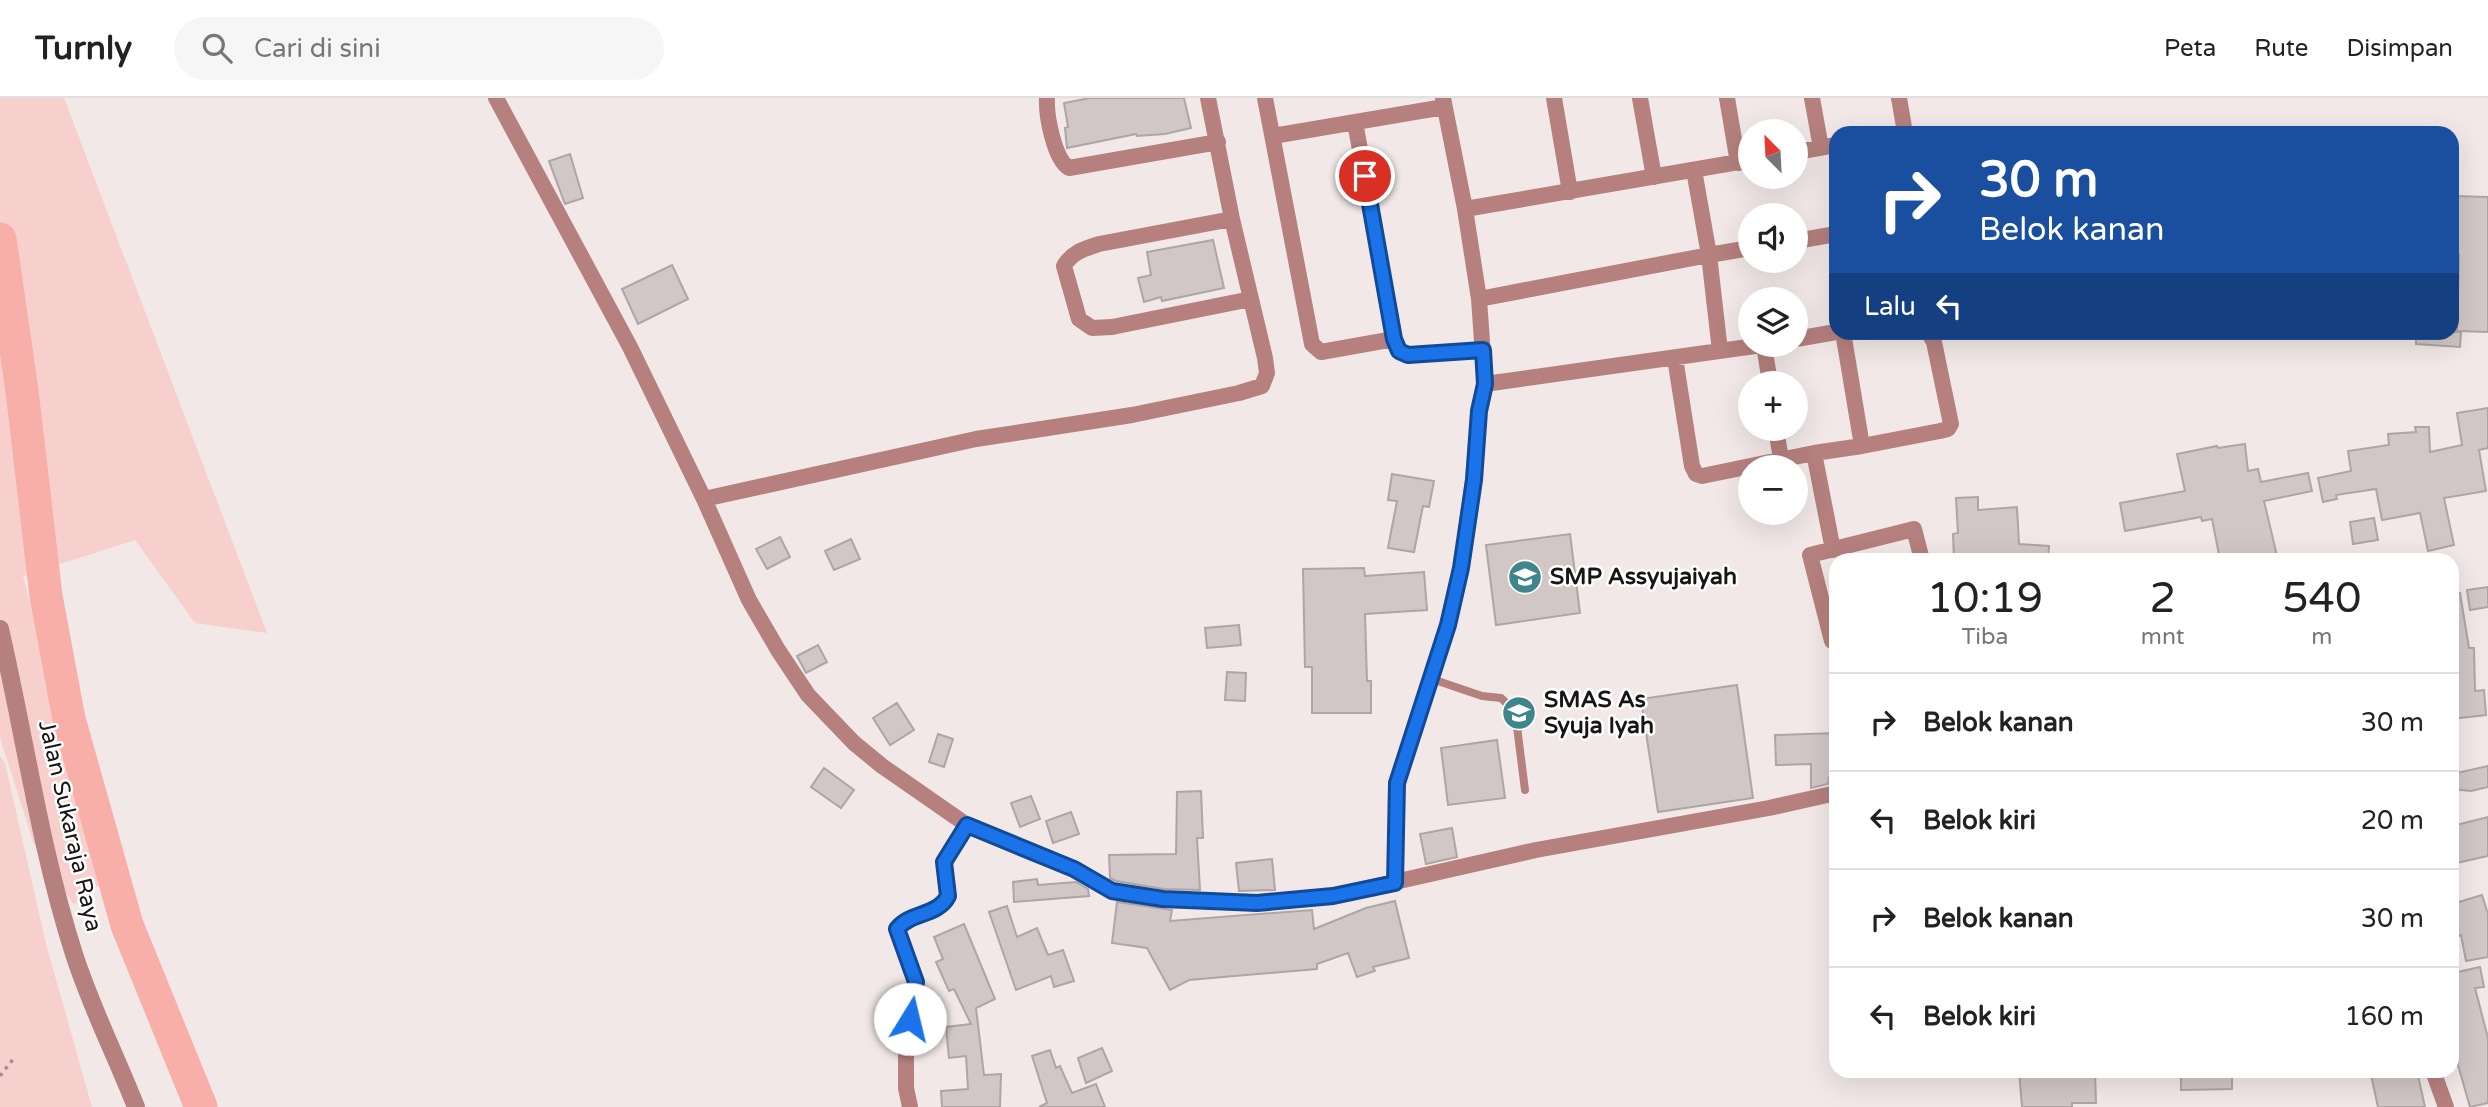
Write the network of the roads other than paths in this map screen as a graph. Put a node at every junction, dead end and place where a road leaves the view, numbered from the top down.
1 (495, 98) edge
2 (1046, 98) edge
3 (1208, 98) edge
4 (1265, 98) edge
5 (1554, 98) edge
6 (1640, 98) edge
7 (1727, 98) edge
8 (1812, 98) edge
9 (1899, 98) edge
10 (1443, 102) edge
11 (1355, 122) junction
12 (1904, 126) edge
13 (1273, 136) junction
14 (1738, 139) edge
15 (1218, 142) junction
16 (1828, 146) edge
17 (1808, 150) edge
18 (1738, 163) edge
19 (1694, 170) junction
20 (1654, 177) junction
21 (1570, 192) junction
22 (1465, 209) junction
23 (1232, 219) junction
24 (1829, 235) edge
25 (1808, 239) edge
26 (1738, 250) edge
27 (1709, 255) junction
28 (1251, 299) junction
29 (1479, 299) junction
30 (1829, 333) edge
31 (1808, 337) edge
32 (1394, 339) junction
33 (1844, 340) edge
34 (1933, 340) edge
35 (1738, 348) edge
36 (1483, 350) junction
37 (1720, 351) junction
38 (1675, 358) junction
39 (1485, 384) junction
40 (1863, 446) junction
41 (1814, 453) junction
42 (1803, 455) edge
43 (1738, 468) edge
44 (704, 499) junction
45 (1833, 550) junction
46 (1920, 553) edge
47 (0, 629) edge
48 (1829, 629) edge
49 (1432, 679) junction
50 (1525, 790) dead end
51 (1829, 795) edge
52 (967, 825) junction
53 (1395, 883) junction
54 (2435, 1078) edge
55 (136, 1107) edge
56 (910, 1107) edge
57 (2446, 1107) edge

1 - 44 street
2 - 15 street
3 - 15 street
4 - 13 street
5 - 21 street
6 - 20 street
7 - 14 street
8 - 16 street
9 - 12 street
10 - 11 street
10 - 22 street
11 - 13 street
11 - 32 street
13 - 32 street
15 - 23 street
16 - 17 street
18 - 19 street
19 - 20 street
19 - 27 street
20 - 21 street
21 - 22 street
22 - 29 street
23 - 28 street
23 - 28 street
24 - 25 street
26 - 27 street
27 - 29 street
27 - 37 street
28 - 44 street
29 - 36 street
30 - 31 street
32 - 36 street
33 - 40 street
34 - 40 street
35 - 37 street
36 - 39 street
37 - 38 street
38 - 39 street
38 - 43 street
39 - 49 street
40 - 41 street
41 - 42 street
41 - 45 street
44 - 52 street
45 - 46 street
45 - 48 street
47 - 55 street, Jalan Sukaraja Raya
49 - 50 lane
49 - 53 street
51 - 53 street
52 - 53 street
52 - 56 street
54 - 57 street

